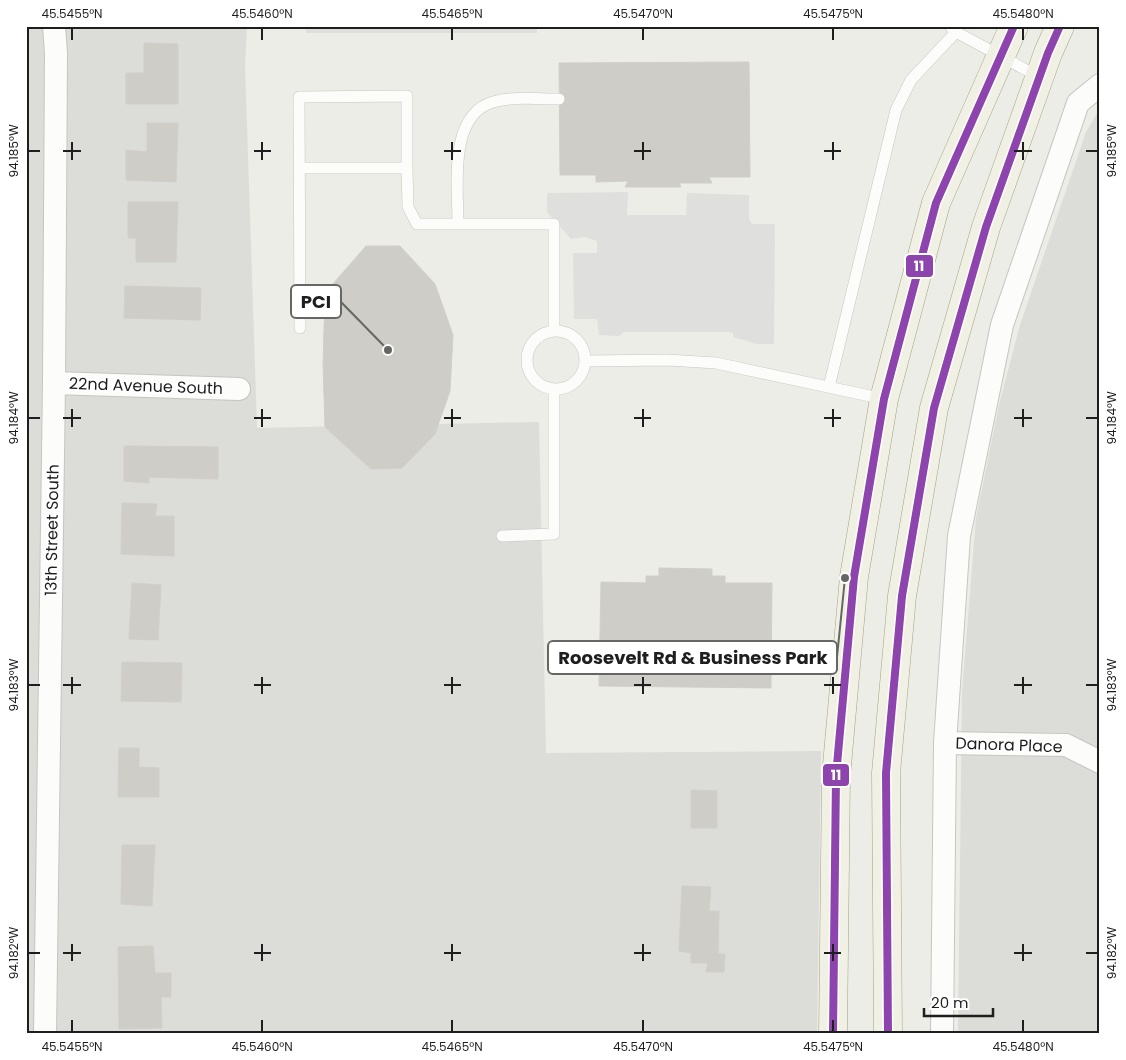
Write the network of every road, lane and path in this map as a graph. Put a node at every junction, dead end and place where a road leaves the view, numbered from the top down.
1 (54, 26) edge
2 (1014, 26) edge
3 (1060, 26) edge
4 (953, 29) edge
5 (1000, 56) junction
6 (1039, 77) junction
7 (1100, 84) edge
8 (558, 99) dead end
9 (300, 168) junction
10 (407, 168) junction
11 (458, 224) junction
12 (300, 328) dead end
13 (554, 330) junction
14 (586, 361) junction
15 (54, 383) junction
16 (829, 387) junction
17 (239, 389) dead end
18 (554, 390) junction
19 (884, 399) junction
20 (502, 536) dead end
21 (945, 743) junction
22 (1100, 762) edge
23 (45, 1034) edge
24 (833, 1034) edge
25 (888, 1034) edge
26 (942, 1034) edge

1 - 15 street, 13th Street South
2 - 5 main road
3 - 6 main road
4 - 5 lane
4 - 16 lane
5 - 6 lane
5 - 19 main road
6 - 25 main road
7 - 21 street
8 - 11 lane
9 - 10 lane
9 - 10 lane
9 - 12 lane
10 - 11 lane
11 - 13 lane
13 - 14 lane
13 - 18 lane
14 - 16 lane
14 - 18 lane
15 - 17 street, 22nd Avenue South
15 - 23 street, 13th Street South
16 - 19 lane
18 - 20 lane
19 - 24 main road
21 - 22 street, Danora Place
21 - 26 street

